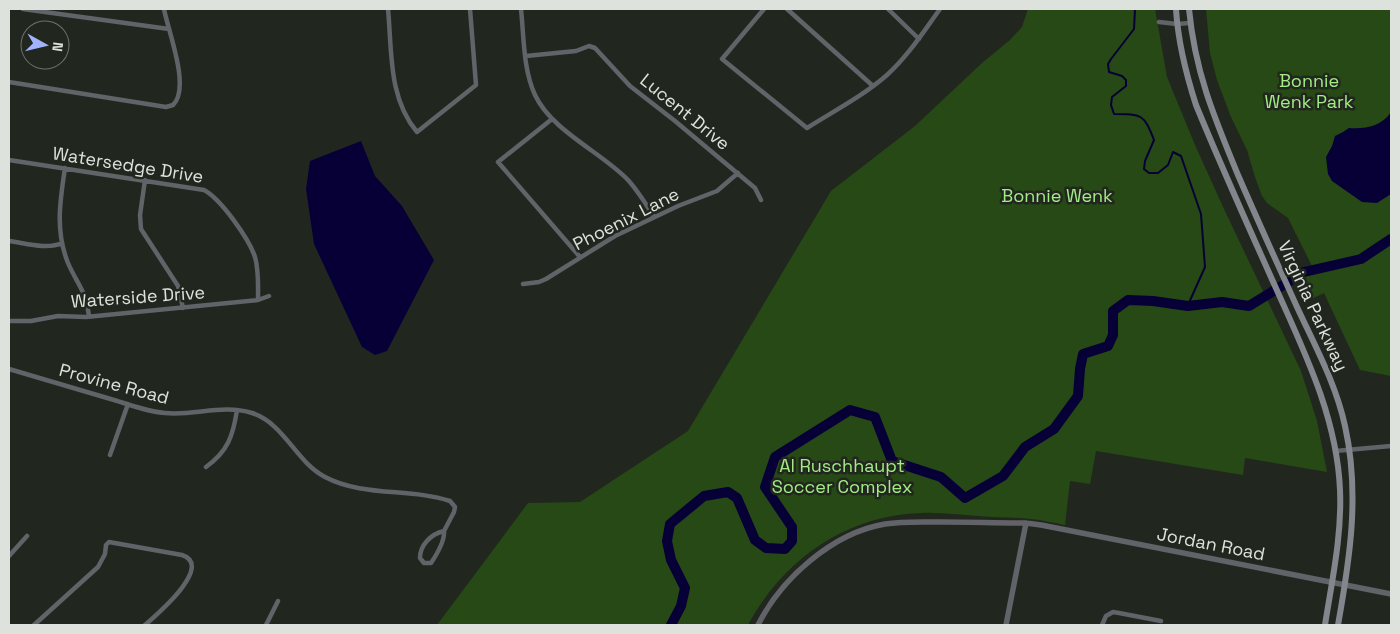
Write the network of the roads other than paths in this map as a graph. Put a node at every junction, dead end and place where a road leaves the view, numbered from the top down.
1 (24, 9) edge
2 (164, 9) edge
3 (388, 9) edge
4 (470, 9) edge
5 (521, 9) edge
6 (764, 9) edge
7 (787, 9) edge
8 (888, 9) edge
9 (940, 9) edge
10 (1176, 9) edge
11 (1188, 9) edge
12 (1159, 22) dead end
13 (1190, 23) junction
14 (1177, 24) junction
15 (169, 29) junction
16 (919, 39) junction
17 (526, 56) junction
18 (9, 82) edge
19 (873, 86) junction
20 (552, 119) junction
21 (9, 160) edge
22 (65, 168) junction
23 (738, 173) junction
24 (145, 180) junction
25 (761, 200) dead end
26 (654, 217) junction
27 (9, 241) edge
28 (62, 243) junction
29 (580, 257) junction
30 (523, 284) dead end
31 (269, 296) dead end
32 (258, 300) junction
33 (184, 308) junction
34 (89, 316) junction
35 (9, 321) edge
36 (9, 369) edge
37 (128, 404) junction
38 (237, 410) junction
39 (1391, 446) edge
40 (1349, 449) junction
41 (1336, 451) junction
42 (110, 455) dead end
43 (206, 467) dead end
44 (1026, 523) junction
45 (444, 531) junction
46 (27, 536) dead end
47 (9, 556) edge
48 (1332, 583) junction
49 (1345, 585) junction
50 (1391, 594) edge
51 (278, 600) dead end
52 (1161, 621) dead end
53 (34, 625) edge
54 (145, 625) edge
55 (266, 625) edge
56 (758, 625) edge
57 (1006, 625) edge
58 (1102, 625) edge
59 (1325, 625) edge
60 (1338, 625) edge

1 - 15 street
2 - 15 street
3 - 4 street
5 - 17 street
6 - 19 street
7 - 19 street
8 - 16 street
9 - 16 street
10 - 14 main road, Virginia Parkway
11 - 13 main road, Virginia Parkway
12 - 14 street
13 - 14 street
13 - 40 main road, Virginia Parkway
14 - 41 main road, Virginia Parkway
15 - 18 street
16 - 19 street
17 - 20 street
17 - 23 street, Lucent Drive
20 - 26 street
20 - 29 street
21 - 22 street, Watersedge Drive
22 - 24 street, Watersedge Drive
22 - 28 street
23 - 25 street, Lucent Drive
23 - 26 street, Phoenix Lane
24 - 32 street, Watersedge Drive
24 - 33 street
26 - 29 street, Phoenix Lane
27 - 28 street
28 - 34 street
29 - 30 street, Phoenix Lane
31 - 32 street, Waterside Drive
32 - 33 street, Waterside Drive
33 - 34 street, Waterside Drive
34 - 35 street, Waterside Drive
36 - 37 street, Provine Road
37 - 38 street, Provine Road
37 - 42 street
38 - 43 street
38 - 45 street, Provine Road
39 - 40 street
40 - 41 street
40 - 49 main road, Virginia Parkway
41 - 48 main road, Virginia Parkway
44 - 48 street, Jordan Road
44 - 56 street, Jordan Road
44 - 57 street
45 - 45 street
46 - 47 street
48 - 49 street, Jordan Road
48 - 59 main road, Virginia Parkway
49 - 50 street, Jordan Road
49 - 60 main road, Virginia Parkway
51 - 55 street
52 - 58 street
53 - 54 street

